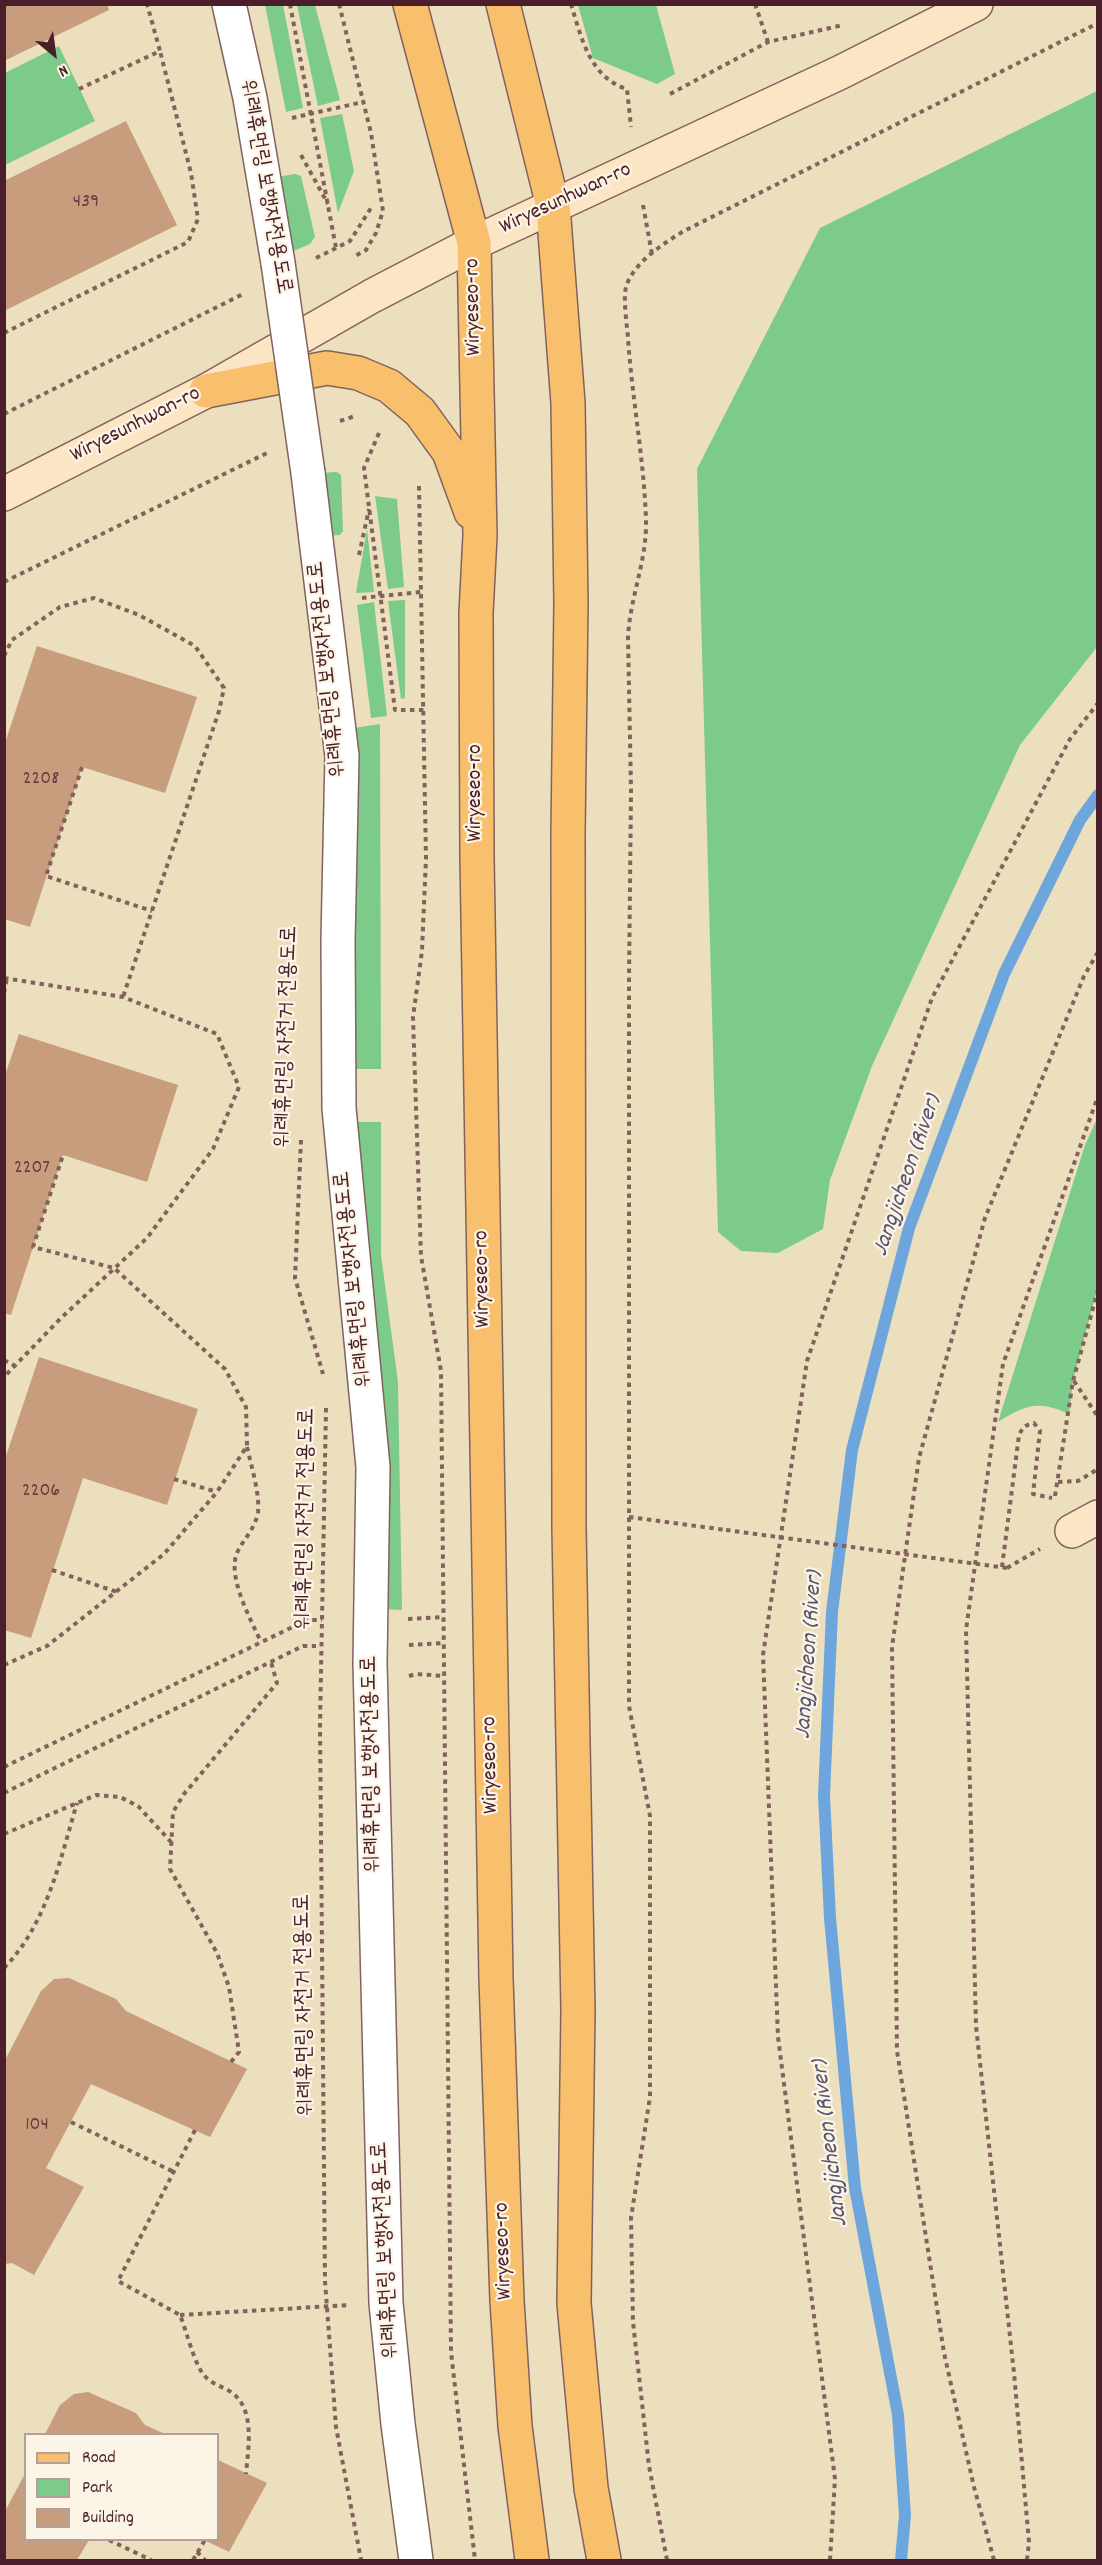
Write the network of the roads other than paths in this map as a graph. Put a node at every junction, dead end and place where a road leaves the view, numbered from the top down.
1 (230, 4) edge
2 (410, 4) edge
3 (503, 4) edge
4 (976, 4) edge
5 (553, 206) junction
6 (474, 243) junction
7 (206, 391) junction
8 (4, 494) edge
9 (480, 536) junction
10 (416, 2560) edge
11 (532, 2560) edge
12 (604, 2560) edge

1 - 10 street, 위례휴먼링 보행자전용도로, bridge
2 - 6 main road, Wiryeseo-ro
3 - 5 main road
4 - 5 street, Wiryesunhwan-ro
5 - 6 street, Wiryesunhwan-ro
5 - 12 main road
6 - 7 street, Wiryesunhwan-ro
6 - 9 main road, Wiryeseo-ro
7 - 8 street, Wiryesunhwan-ro
7 - 9 main road
9 - 11 main road, Wiryeseo-ro

